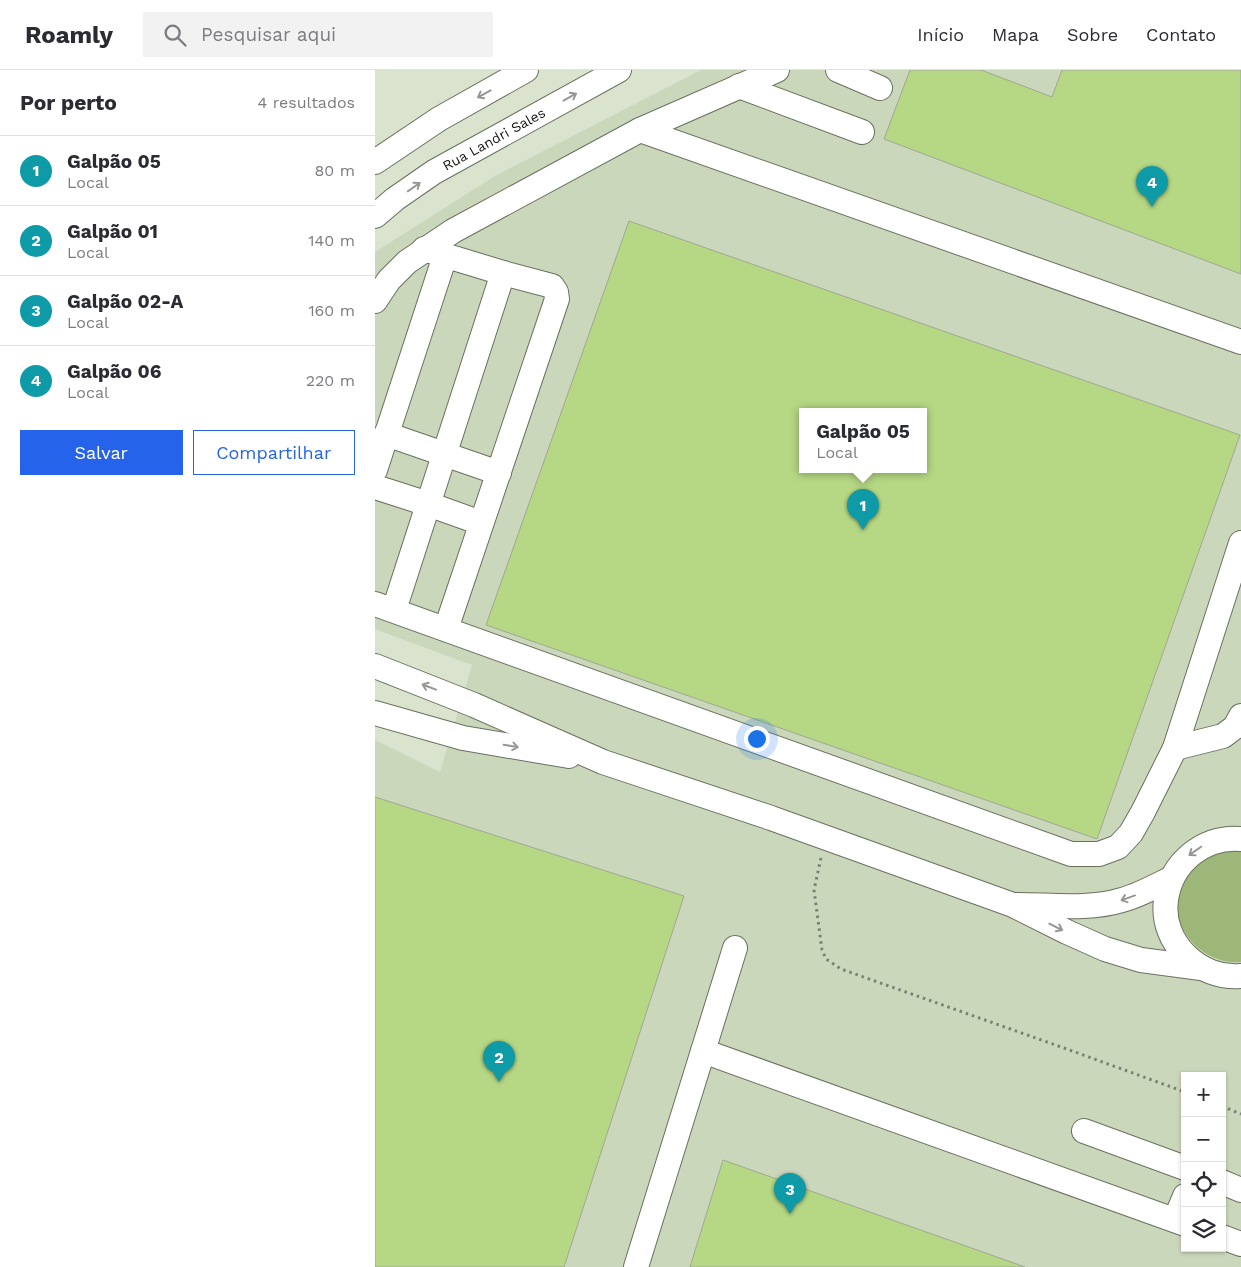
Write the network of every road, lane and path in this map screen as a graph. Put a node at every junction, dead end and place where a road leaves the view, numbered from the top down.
1 (526, 70) edge
2 (619, 70) edge
3 (777, 70) edge
4 (838, 70) edge
5 (739, 86) junction
6 (880, 88) dead end
7 (640, 130) junction
8 (862, 132) dead end
9 (375, 162) edge
10 (375, 216) edge
11 (435, 253) junction
12 (503, 273) junction
13 (375, 301) edge
14 (1241, 342) edge
15 (386, 434) junction
16 (443, 455) junction
17 (375, 470) edge
18 (499, 473) junction
19 (375, 487) edge
20 (428, 504) junction
21 (481, 523) junction
22 (1241, 543) edge
23 (384, 607) edge
24 (446, 628) junction
25 (375, 666) edge
26 (375, 713) edge
27 (1241, 716) edge
28 (1175, 748) junction
29 (603, 762) junction
30 (825, 837) junction
31 (1241, 839) edge
32 (1172, 878) junction
33 (1013, 905) junction
34 (735, 948) dead end
35 (1208, 971) junction
36 (1241, 976) edge
37 (1241, 988) edge
38 (703, 1051) junction
39 (1181, 1091) edge
40 (1226, 1108) edge
41 (1241, 1114) edge
42 (1084, 1131) dead end
43 (1181, 1167) edge
44 (1226, 1184) edge
45 (1241, 1190) edge
46 (1183, 1207) edge
47 (1180, 1222) edge
48 (1226, 1238) edge
49 (1241, 1244) edge
50 (636, 1267) edge

1 -> 9 street
10 -> 2 street, Rua Landri Sales
3 - 5 street
4 - 6 street
5 - 7 street
5 - 8 street
7 - 11 street
7 - 14 street
11 - 12 street
11 - 13 street
11 - 15 street
12 - 16 street
12 - 18 street
15 - 16 street
15 - 17 street
16 - 18 street
16 - 20 street
18 - 21 street
19 - 20 street
20 - 21 street
20 - 23 street
21 - 24 street
22 - 28 street
23 - 24 street
24 - 28 street
29 -> 25 street
26 -> 29 street
27 - 28 street
29 - 30 street
30 - 33 street
30 - 39 path
31 -> 32 street
32 -> 33 street
32 - 35 street
33 -> 35 street
34 - 38 street
35 - 36 street
35 - 37 street
38 - 47 street
38 - 50 street
40 - 41 path
42 - 43 street
44 - 45 street
46 - 47 street
48 - 49 street

